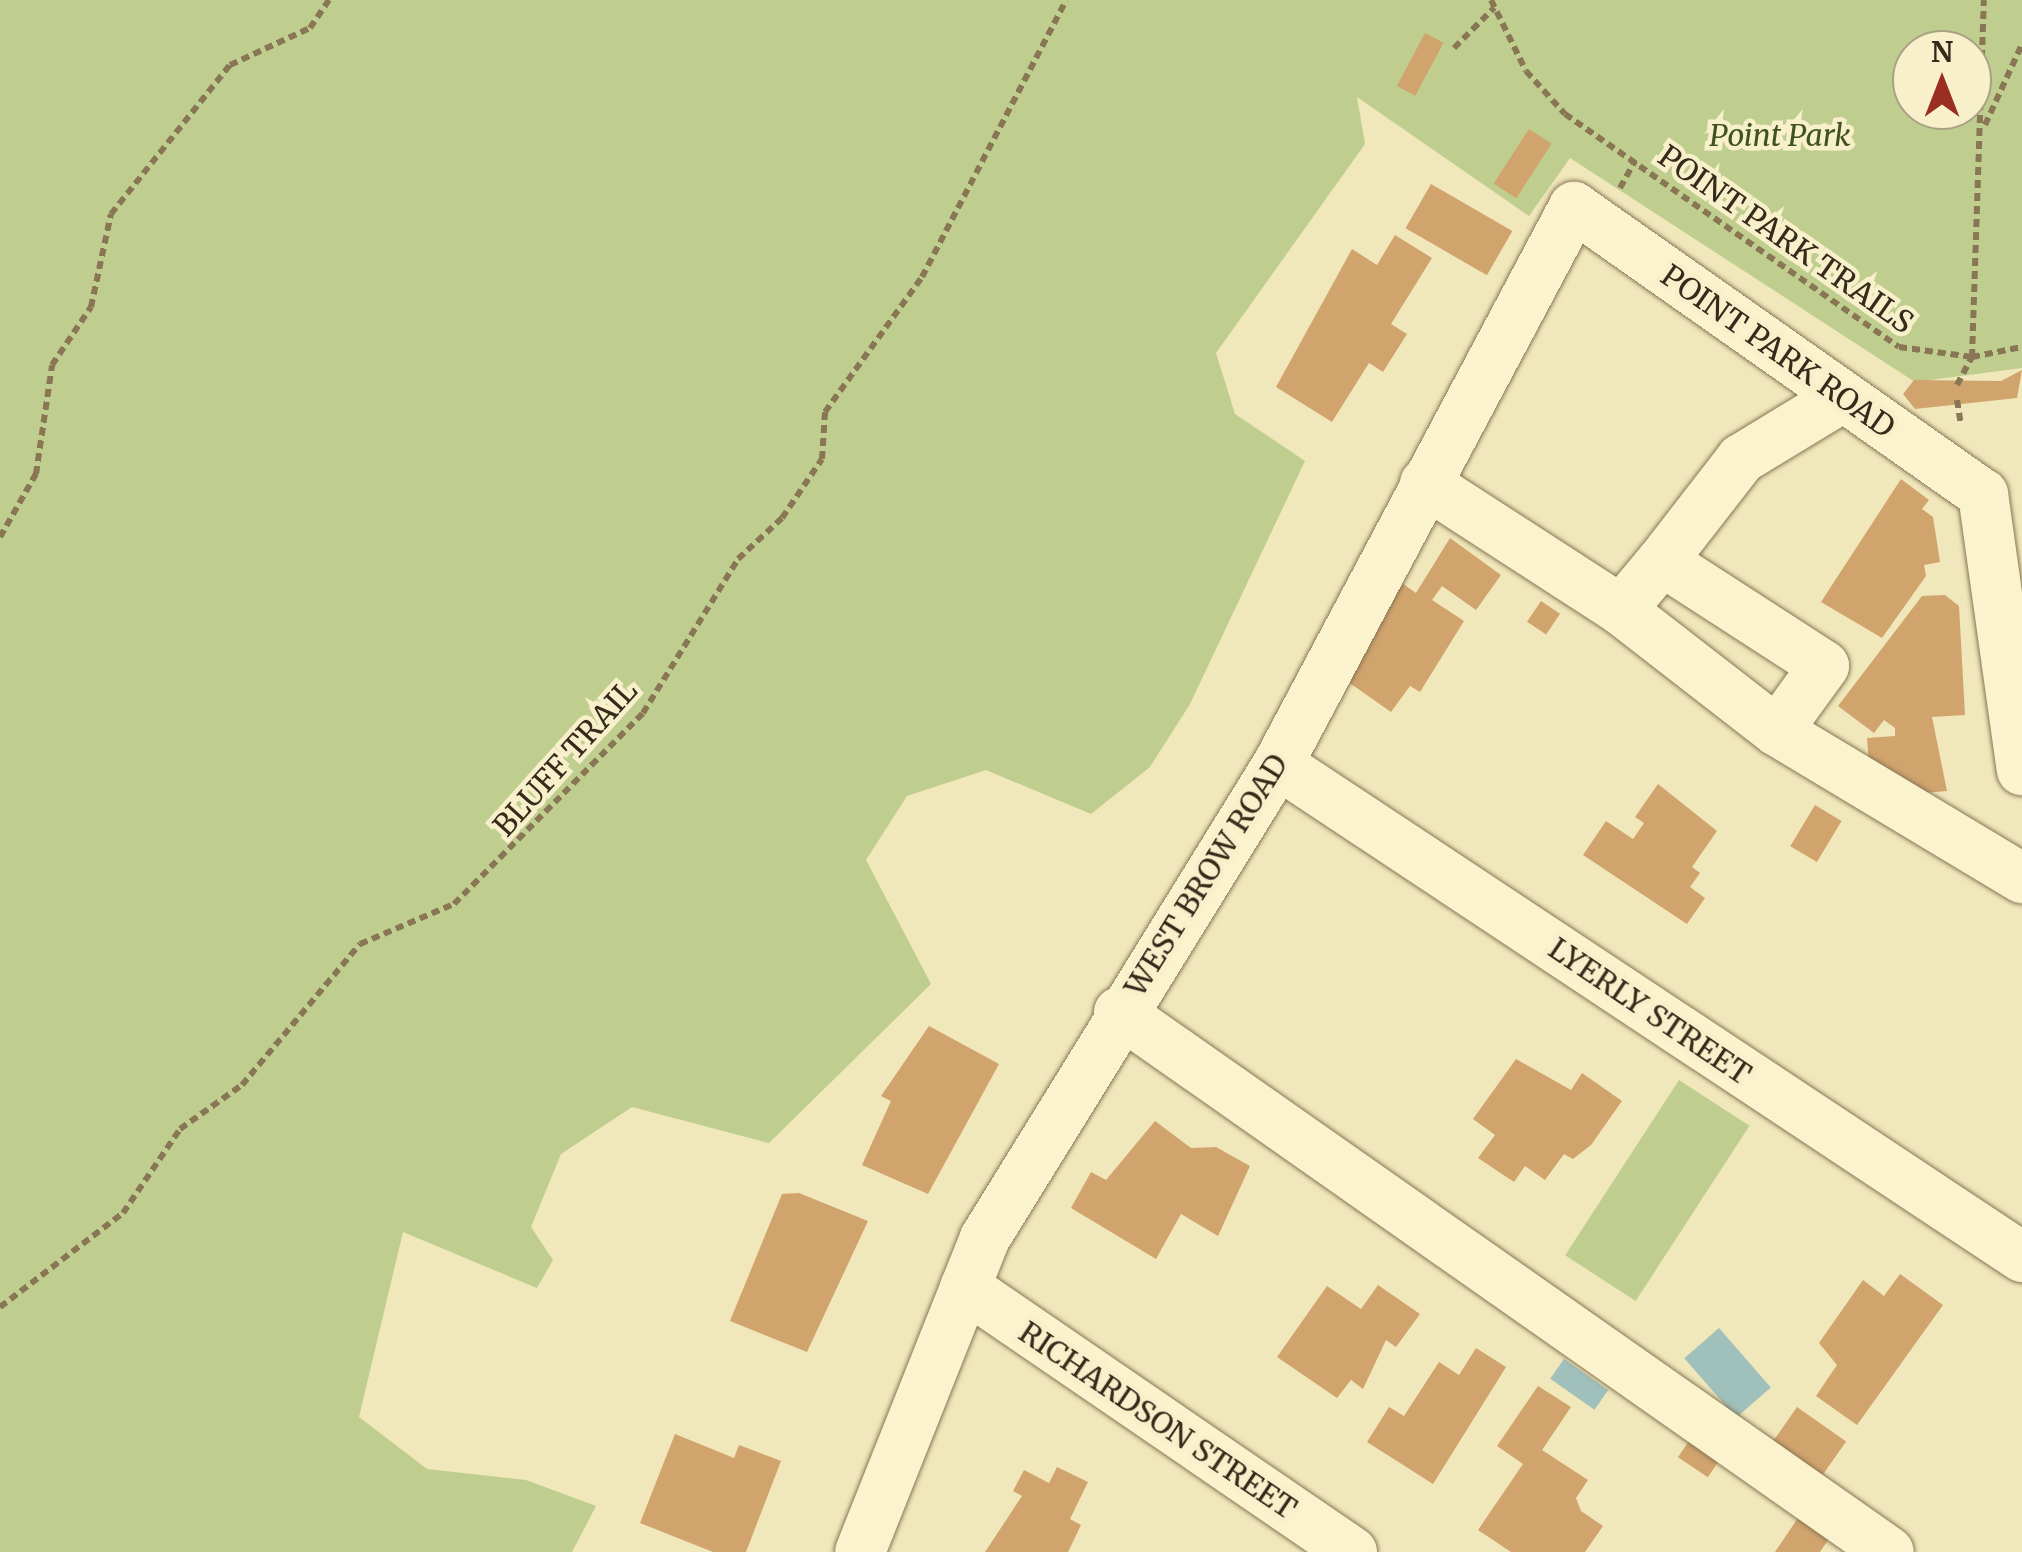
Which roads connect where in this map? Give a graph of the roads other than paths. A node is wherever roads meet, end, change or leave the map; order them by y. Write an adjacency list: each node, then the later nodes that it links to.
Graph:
1 (1597, 198): 2 (street, POINT PARK ROAD); 3 (street, WEST BROW ROAD)
2 (1842, 397): 4 (street); 8 (street, POINT PARK ROAD)
3 (1426, 483): 5 (street); 7 (street, WEST BROW ROAD)
4 (1662, 561): 5 (street); 6 (street)
5 (1622, 610): 6 (street)
6 (1777, 732): 9 (street)
7 (1278, 764): 10 (street, WEST BROW ROAD); 11 (street, LYERLY STREET)
8 (2022, 770)
9 (2022, 878)
10 (1120, 1012): 12 (street, WEST BROW ROAD); 15 (street)
11 (2022, 1258)
12 (965, 1288): 13 (street, WEST BROW ROAD); 14 (street, RICHARDSON STREET)
13 (860, 1552)
14 (1352, 1552)
15 (1889, 1552)

